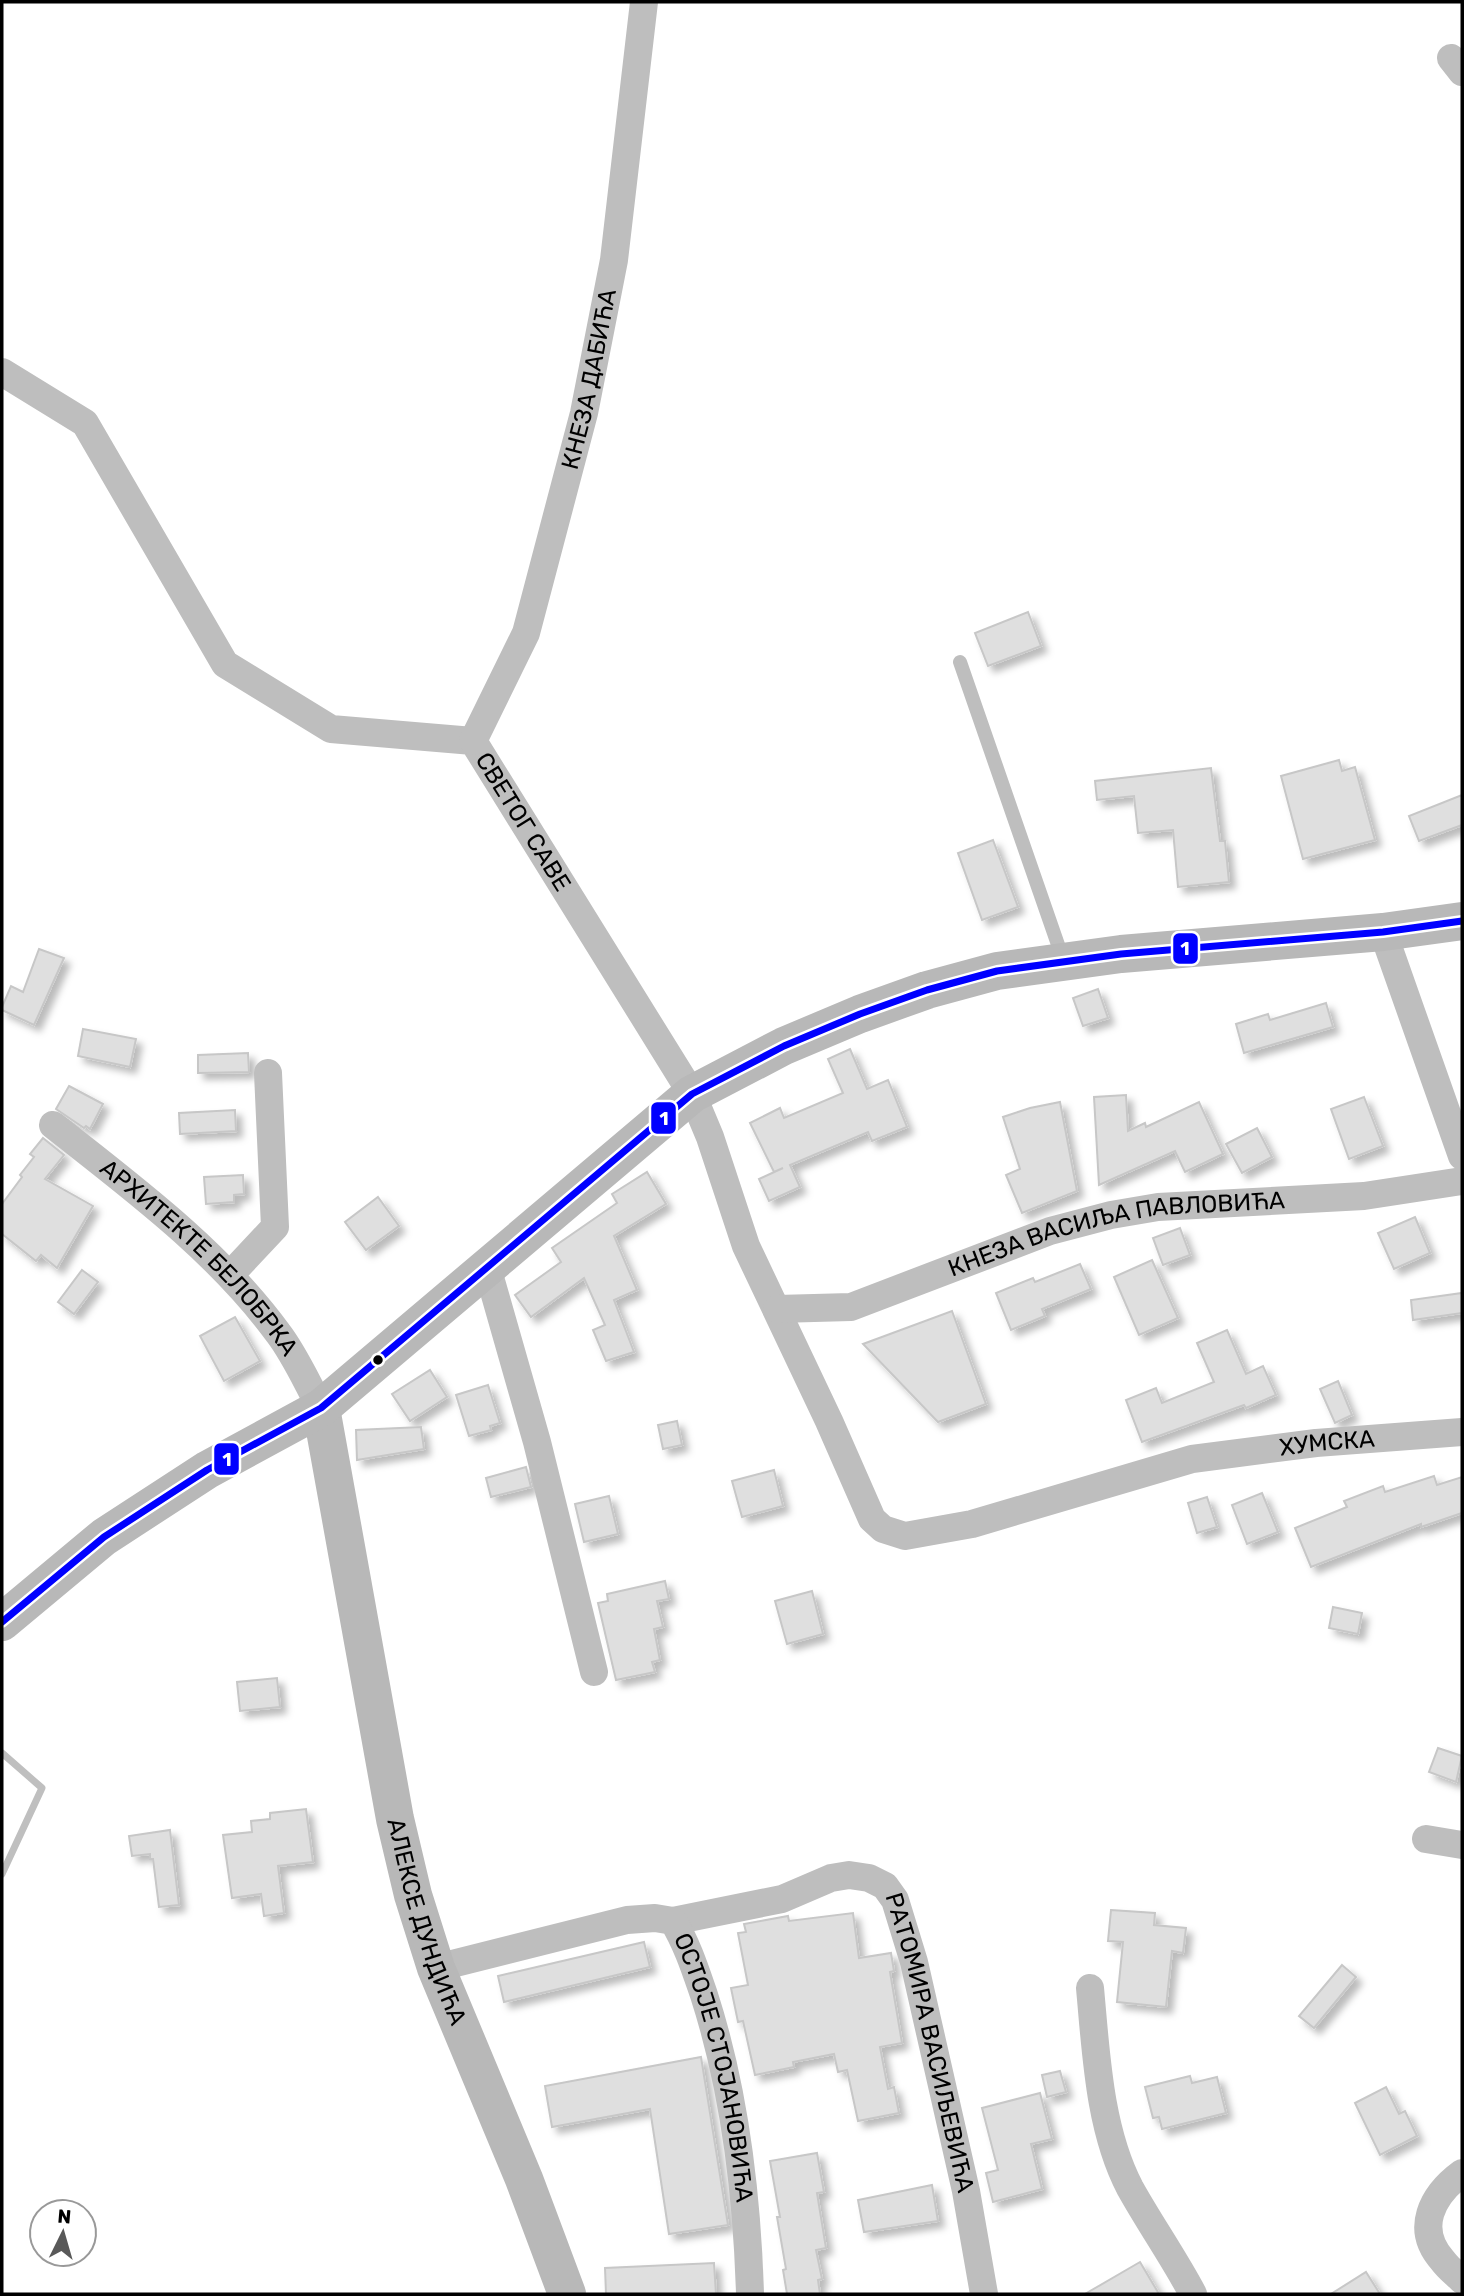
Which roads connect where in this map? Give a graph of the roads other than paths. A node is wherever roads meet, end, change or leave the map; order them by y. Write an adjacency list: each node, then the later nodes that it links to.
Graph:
1 (644, 2): 4 (street, КНЕЗА ДАБИЋА)
2 (2, 372): 4 (street, СВЕТОГ САВЕ)
3 (960, 662): 7 (lane)
4 (473, 741): 9 (street, СВЕТОГ САВЕ)
5 (1462, 922): 6 (street)
6 (1384, 932): 7 (street); 11 (street)
7 (1064, 962): 9 (street)
8 (268, 1073): 14 (street)
9 (692, 1094): 13 (street); 15 (street, СВЕТОГ САВЕ)
10 (53, 1125): 14 (street, АРХИТЕКТЕ БЕЛОБРКА)
11 (1462, 1156)
12 (1462, 1181): 15 (street, КНЕЗА ВАСИЉА ПАВЛОВИЋА)
13 (488, 1267): 16 (street); 19 (street)
14 (230, 1275): 16 (street, АРХИТЕКТЕ БЕЛОБРКА)
15 (777, 1309): 17 (street, ХУМСКА)
16 (321, 1408): 18 (street); 23 (street, АЛЕКСЕ ДУНДИЋА)
17 (1462, 1432)
18 (2, 1622)
19 (594, 1672)
20 (1426, 1839): 21 (street)
21 (1462, 1845)
22 (673, 1921): 23 (street, ОСТОЈЕ СТОЈАНОВИЋА); 28 (street, ОСТОЈЕ СТОЈАНОВИЋА); 29 (street, РАТОМИРА ВАСИЉЕВИЋА)
23 (436, 1968): 27 (street, АЛЕКСЕ ДУНДИЋА)
24 (1090, 1988): 30 (street)
25 (1462, 2173): 26 (street)
26 (1462, 2280)
27 (567, 2294)
28 (750, 2294)
29 (984, 2294)
30 (1193, 2294)

